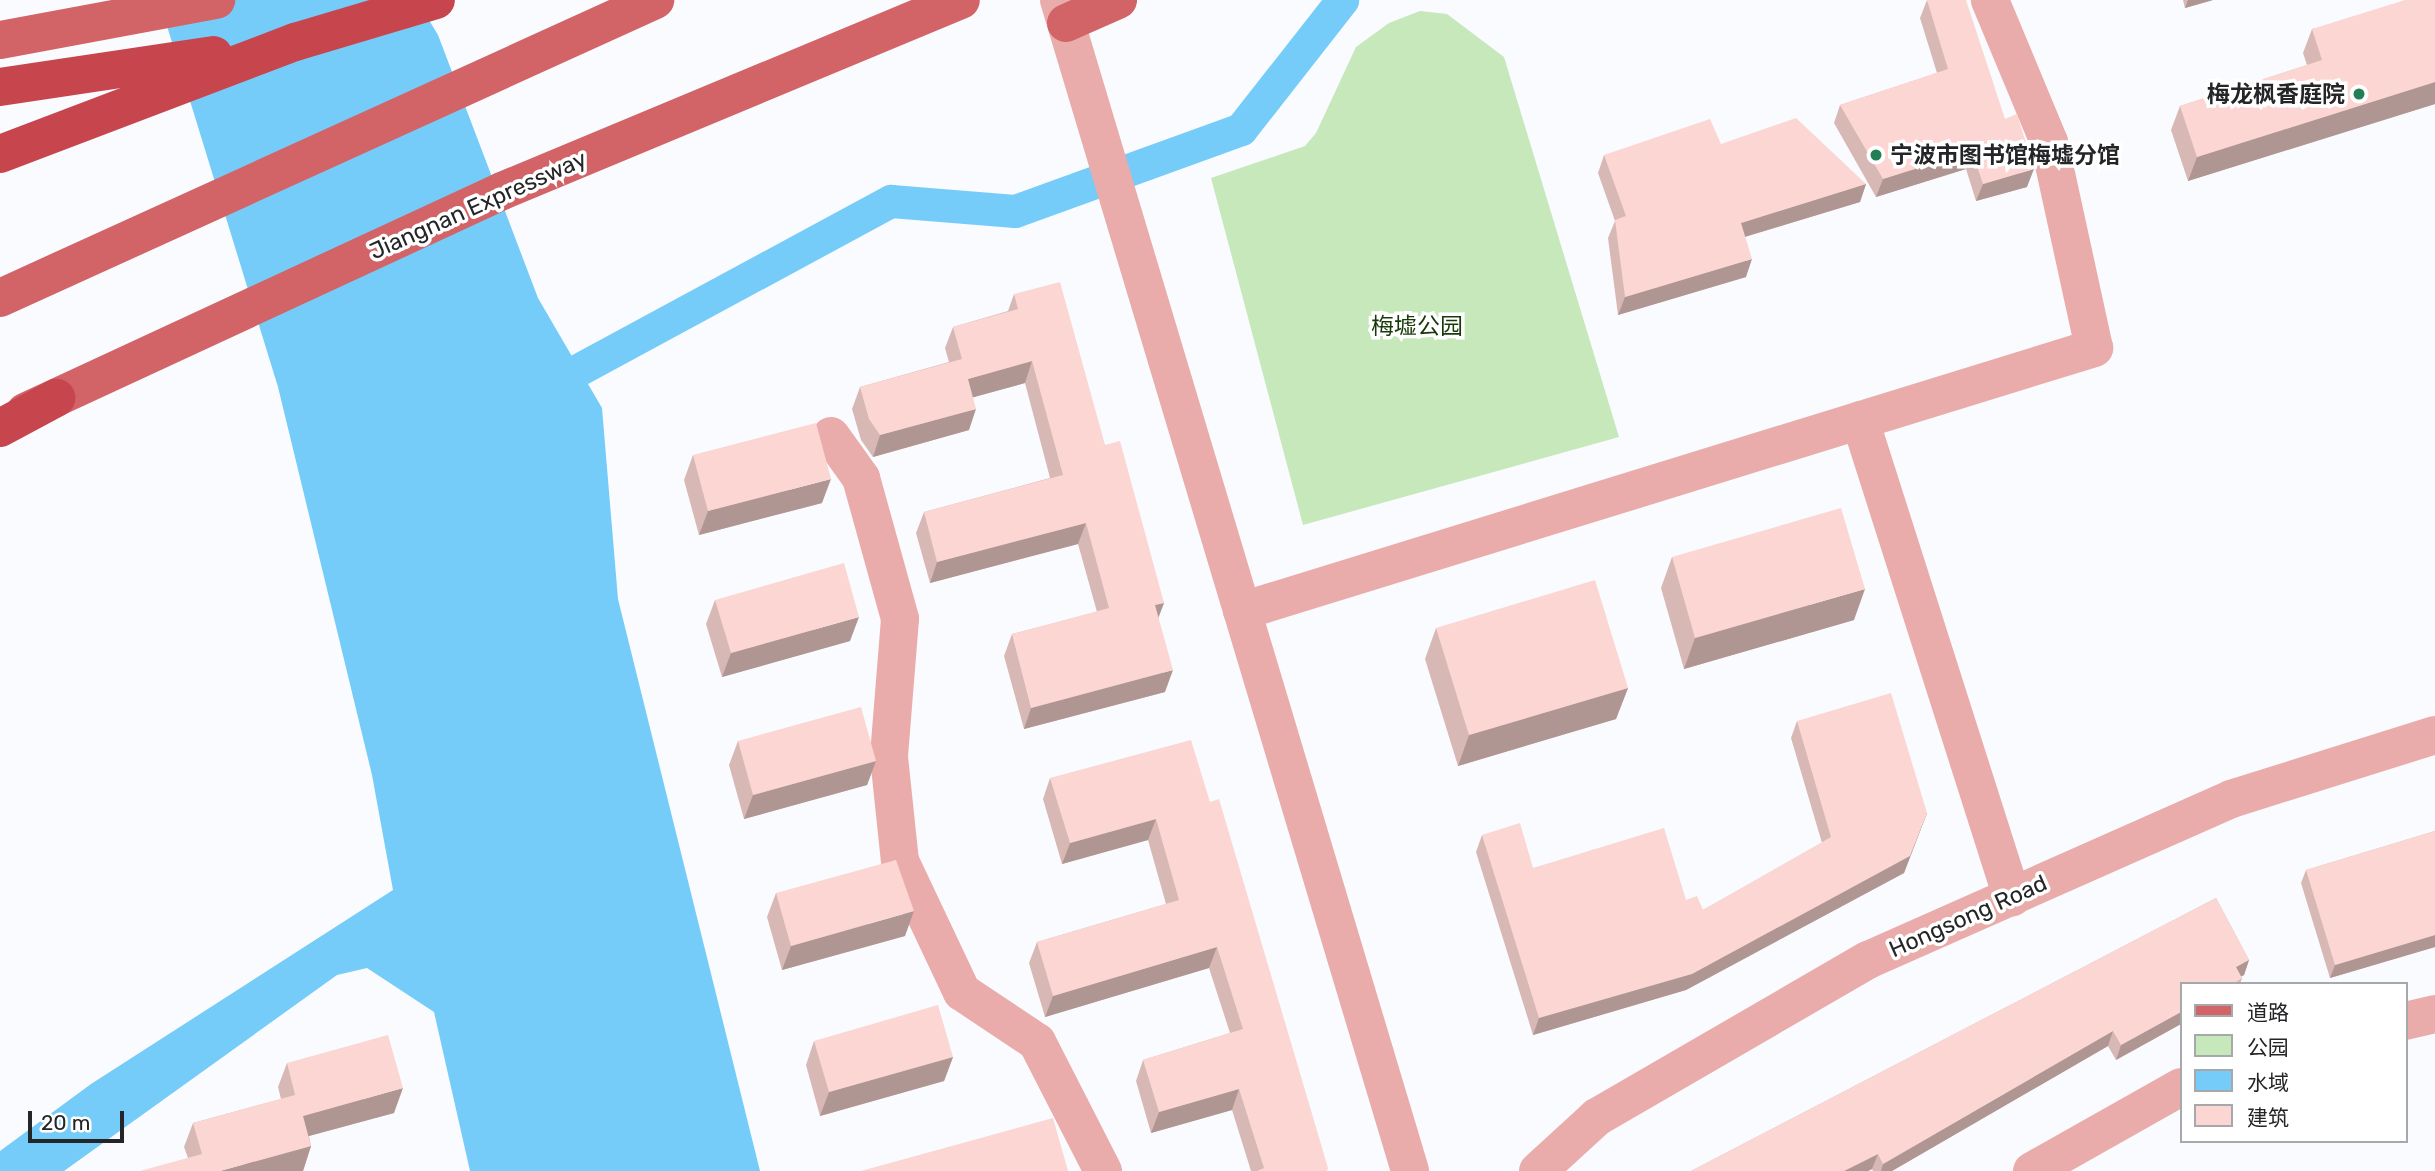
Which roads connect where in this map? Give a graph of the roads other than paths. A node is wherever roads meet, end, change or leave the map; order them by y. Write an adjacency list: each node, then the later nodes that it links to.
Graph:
1 (216, 0): 8 (main road)
2 (655, 0): 12 (main road)
3 (961, 0): 13 (main road, Jiangnan Expressway)
4 (1118, 0): 7 (main road)
5 (1990, 0): 14 (street)
6 (432, 1): 9 (highway)
7 (1062, 11): 17 (street)
8 (0, 40)
9 (150, 81): 10 (highway); 11 (highway)
10 (0, 87)
11 (0, 154)
12 (0, 298)
13 (56, 398): 15 (highway)
14 (1860, 420): 17 (street); 19 (street)
15 (0, 426)
16 (831, 436): 23 (street)
17 (1242, 611): 24 (street)
18 (2435, 735): 19 (street, Hongsong Road)
19 (2012, 897): 25 (street, Hongsong Road)
20 (2435, 1014): 21 (street)
21 (2407, 1021)
22 (2180, 1088): 26 (street)
23 (1103, 1171)
24 (1410, 1171)
25 (1538, 1171)
26 (2032, 1171)

